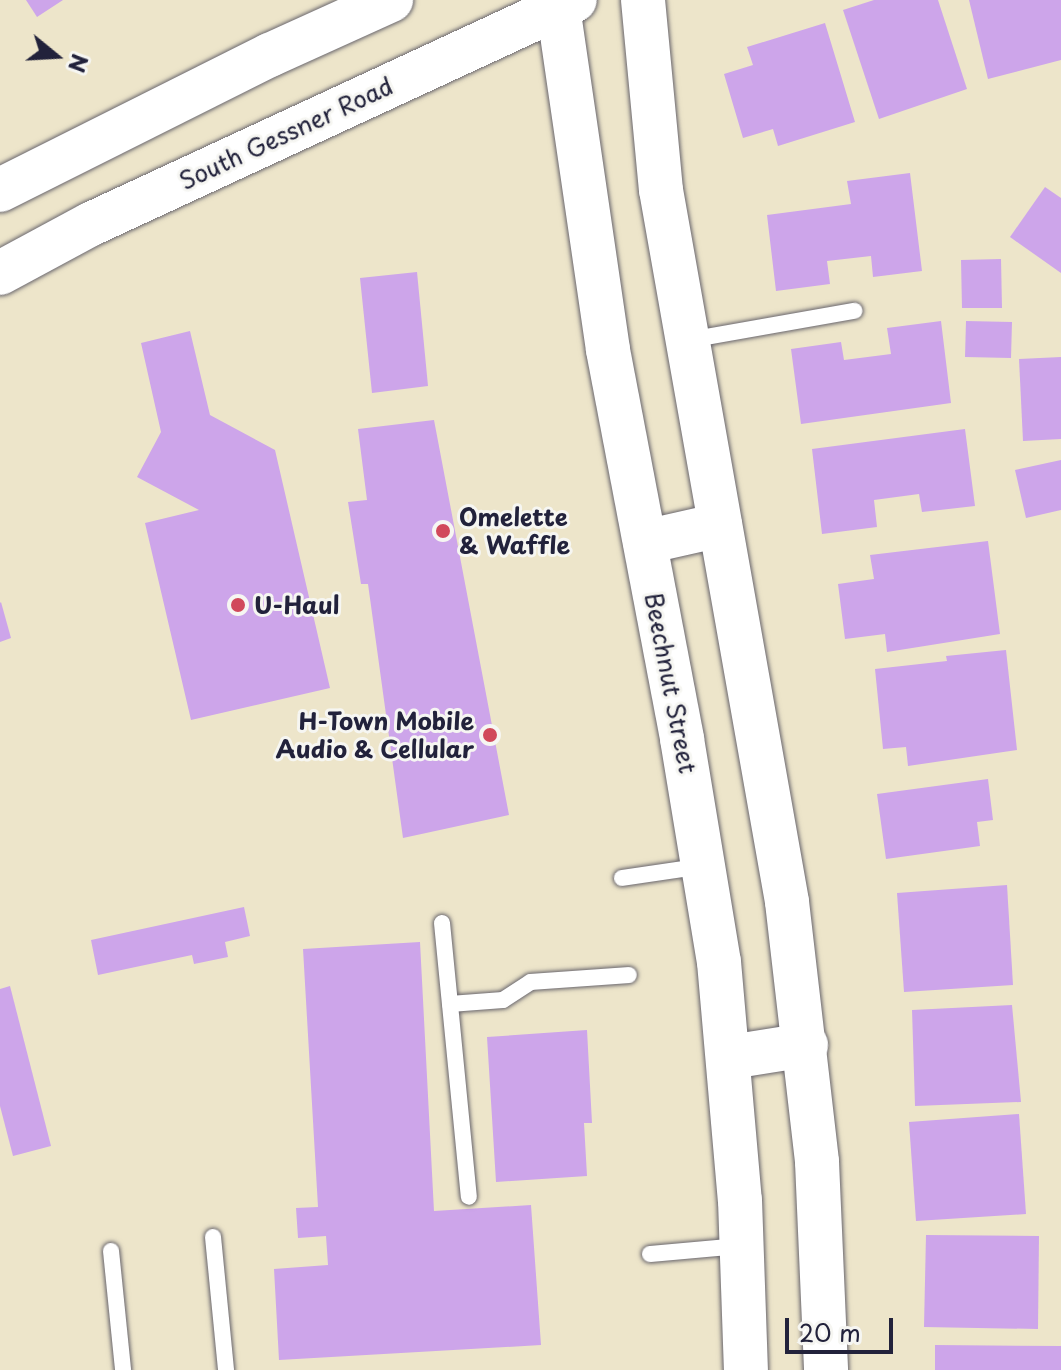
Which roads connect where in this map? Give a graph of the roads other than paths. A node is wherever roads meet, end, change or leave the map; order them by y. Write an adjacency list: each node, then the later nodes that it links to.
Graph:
1 (391, 0): 4 (main road)
2 (643, 0): 7 (main road)
3 (563, 2): 5 (main road, South Gessner Road); 9 (main road, Beechnut Street)
4 (0, 190)
5 (0, 273)
6 (854, 311): 7 (lane)
7 (687, 340): 8 (main road)
8 (720, 525): 9 (main road); 15 (main road)
9 (645, 542): 10 (main road, Beechnut Street)
10 (705, 866): 11 (lane); 16 (main road, Beechnut Street)
11 (622, 878)
12 (442, 923): 14 (lane)
13 (629, 975): 14 (lane)
14 (450, 1004): 17 (lane)
15 (806, 1045): 16 (main road); 25 (main road)
16 (730, 1057): 19 (main road, Beechnut Street)
17 (469, 1197)
18 (213, 1237): 24 (lane)
19 (741, 1246): 21 (lane); 22 (main road, Beechnut Street)
20 (111, 1251): 23 (lane)
21 (650, 1254)
22 (742, 1368)
23 (123, 1370)
24 (226, 1370)
25 (826, 1370)

